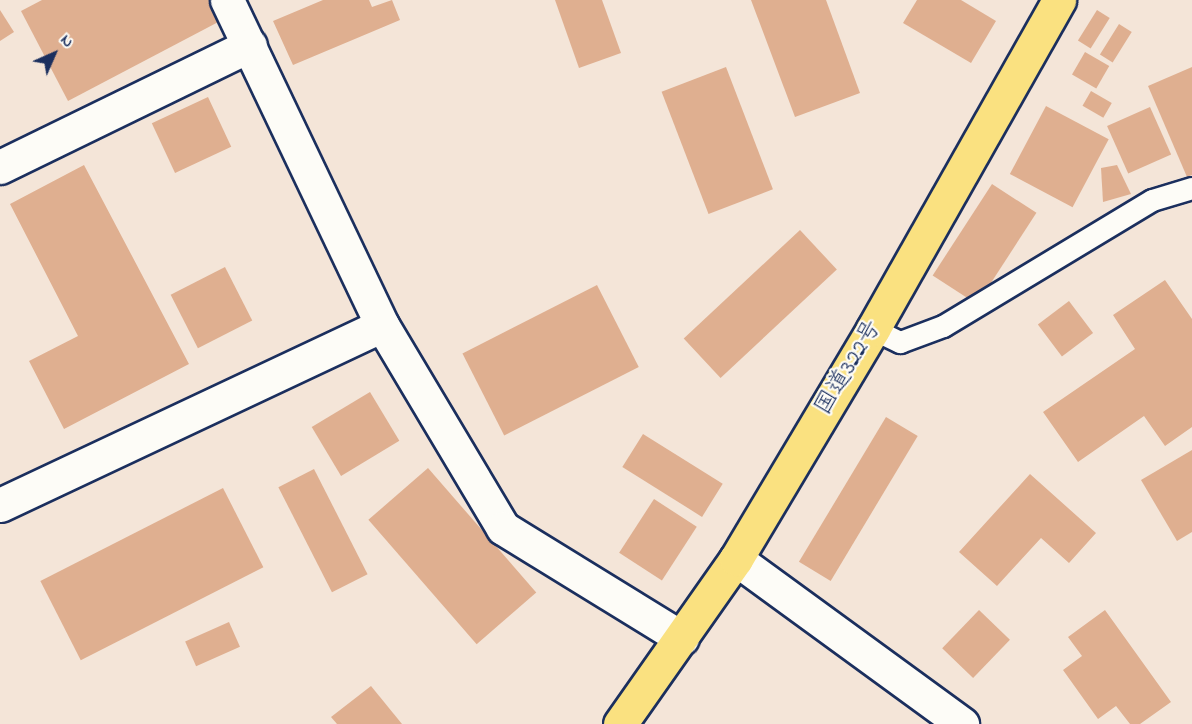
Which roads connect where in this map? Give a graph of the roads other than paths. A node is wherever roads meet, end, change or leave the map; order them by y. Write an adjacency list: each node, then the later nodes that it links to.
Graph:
1 (227, 0): 3 (street)
2 (1059, 0): 7 (highway, 国道322号)
3 (250, 45): 4 (street); 6 (street)
4 (0, 167)
5 (1192, 188): 7 (lane)
6 (382, 325): 8 (street); 10 (street)
7 (873, 329): 9 (highway, 国道322号)
8 (0, 505)
9 (736, 559): 10 (highway, 国道322号); 12 (street)
10 (682, 638): 11 (highway, 国道322号)
11 (620, 724)
12 (962, 724)

